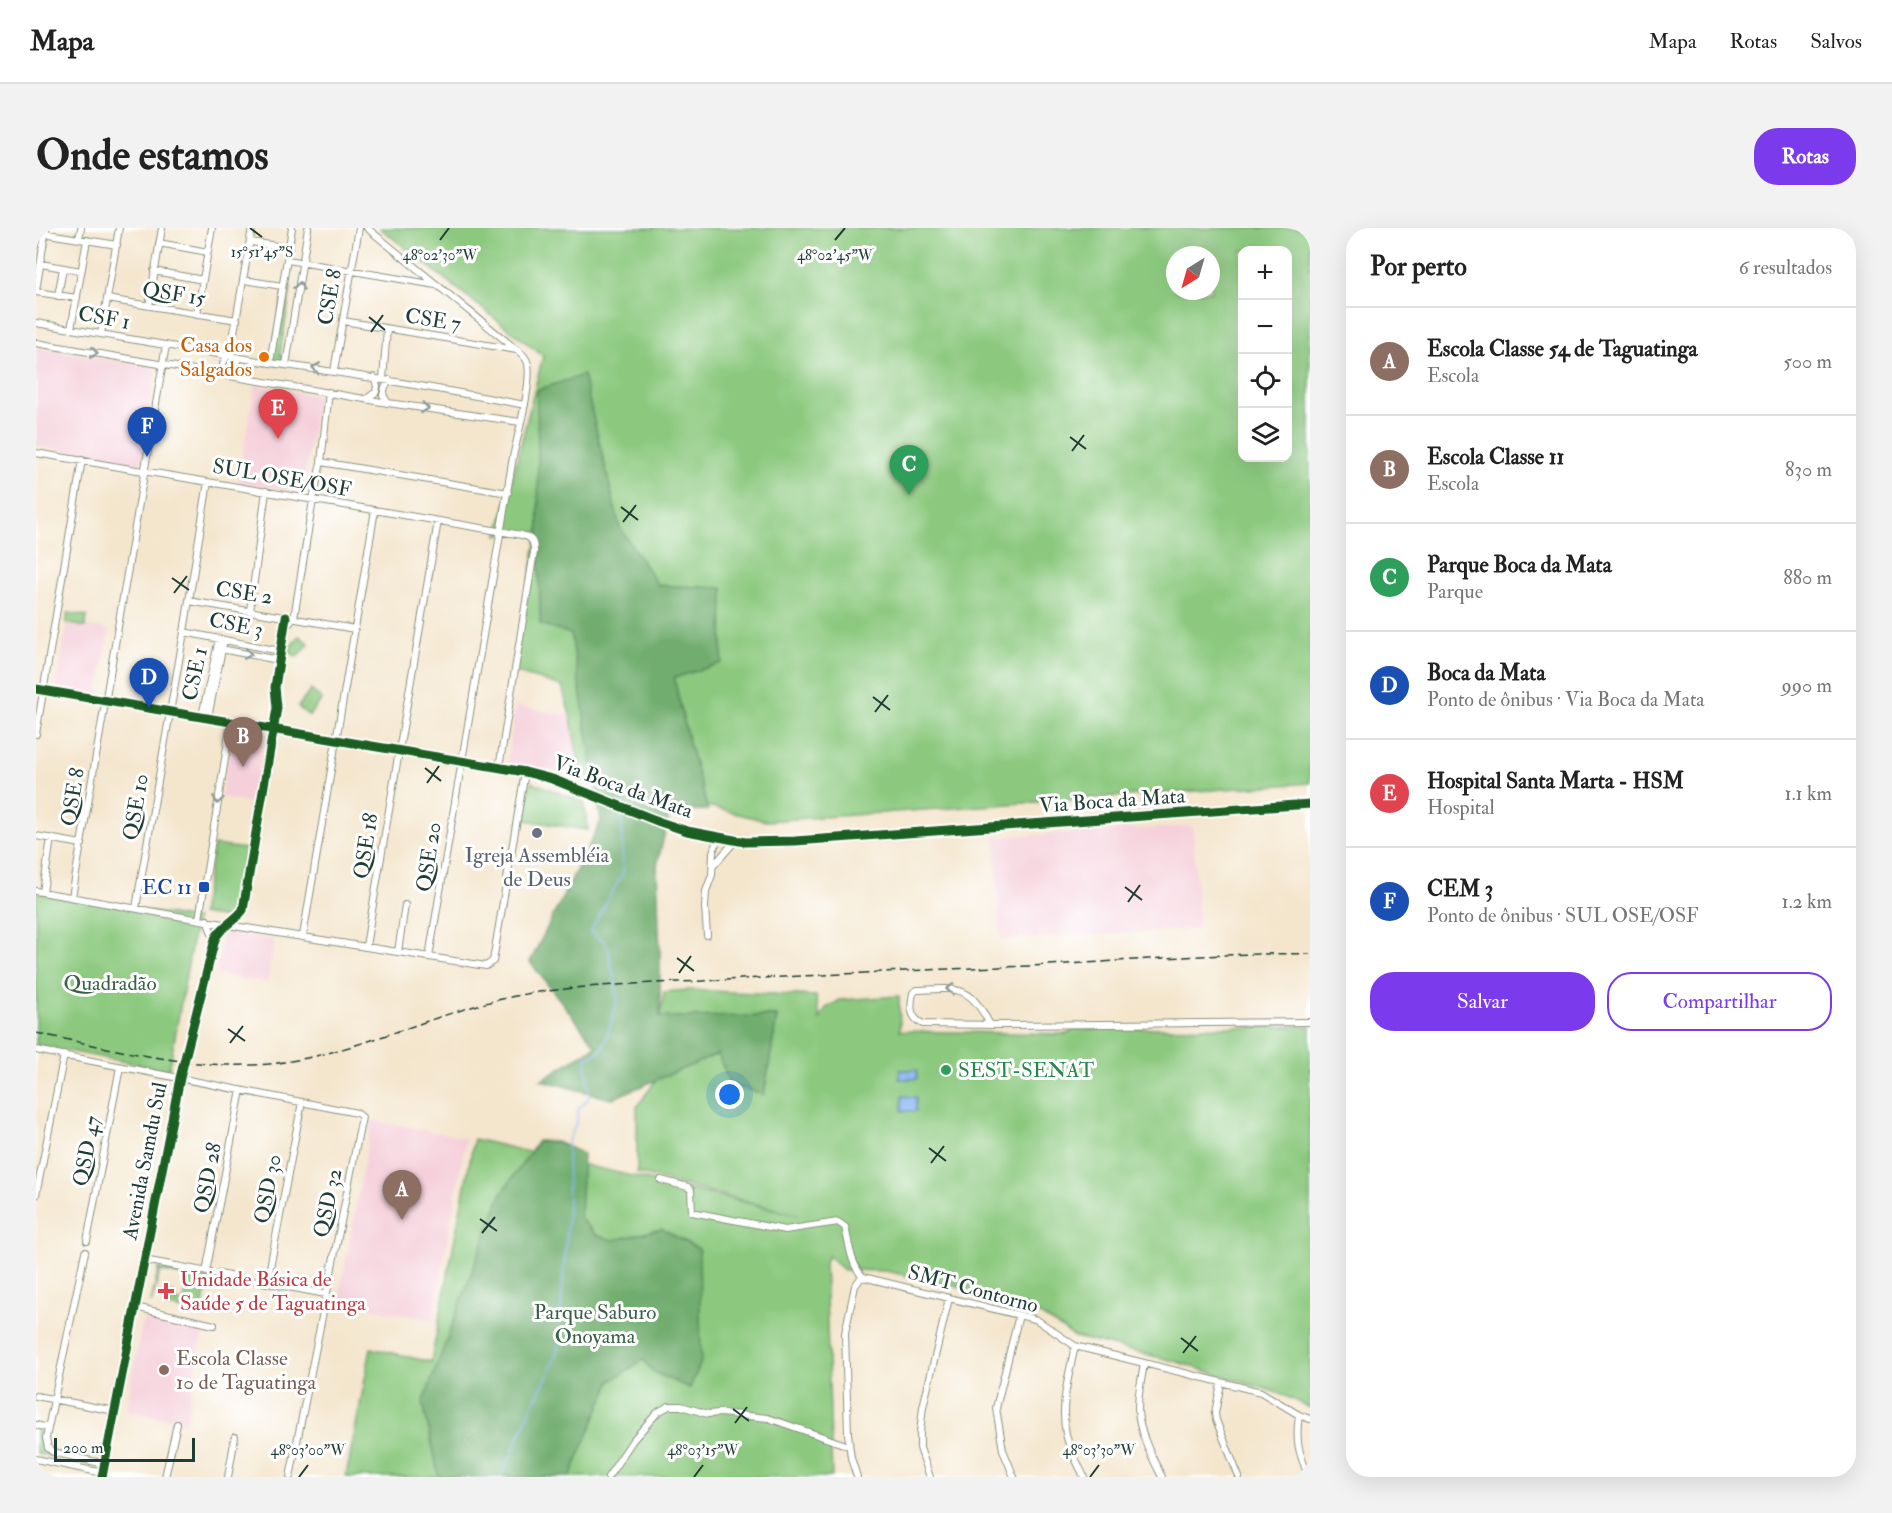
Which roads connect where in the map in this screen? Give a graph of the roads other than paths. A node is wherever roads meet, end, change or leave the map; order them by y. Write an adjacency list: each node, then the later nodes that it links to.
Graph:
1 (81, 228): 12 (street)
2 (119, 228): 15 (street)
3 (162, 228): 14 (street)
4 (212, 228): 17 (street)
5 (252, 228): 13 (street)
6 (292, 228): 16 (street)
7 (308, 228): 19 (street)
8 (359, 228): 22 (street, CSE 8)
9 (367, 228): 27 (street)
10 (46, 231): 11 (street); 12 (street); 20 (street)
11 (36, 232)
12 (83, 239): 15 (street); 23 (street)
13 (251, 242): 16 (street); 26 (street)
14 (159, 243): 17 (street); 24 (street)
15 (117, 245): 32 (street)
16 (290, 248): 18 (street)
17 (208, 252): 25 (street)
18 (288, 260): 19 (street); 28 (street)
19 (303, 263): 22 (street); 47 (street, one-way to 19)
20 (41, 264): 21 (street); 29 (street)
21 (63, 268): 23 (street); 30 (street)
22 (352, 270): 27 (street); 36 (street, CSE 8)
23 (81, 271): 31 (street)
24 (153, 271): 25 (street); 33 (street)
25 (203, 280): 34 (street)
26 (244, 280): 28 (street); 35 (street)
27 (436, 285): 43 (street)
28 (282, 286): 45 (street)
29 (36, 291): 30 (street)
30 (58, 296): 31 (street)
31 (77, 298): 38 (street)
32 (107, 299): 33 (street, QSF 15); 40 (street)
33 (149, 306): 34 (street, QSF 15)
34 (197, 314): 35 (street, QSF 15)
35 (237, 320): 44 (street)
36 (343, 321): 39 (street, CSE 7); 48 (street, CSE 8)
37 (36, 323): 38 (street, CSF 1)
38 (71, 329): 40 (street, CSF 1)
39 (387, 329): 43 (street, CSE 7); 52 (street)
40 (101, 334): 42 (street, CSF 1)
41 (36, 343): 46 (street, one-way to 46)
42 (166, 345): 44 (street, CSF 1); 46 (street, QSE 8)
43 (518, 350): 56 (street, QSE 20)
44 (231, 357): 45 (street, CSF 1); 49 (street); 50 (street)
45 (270, 363): 47 (street, CSF 1)
46 (162, 364): 49 (street); 61 (street, QSE 8)
47 (286, 365): 48 (street, CSF 1, one-way to 47)
48 (334, 371): 51 (street, CSF 1)
49 (224, 375): 50 (street)
50 (234, 376): 53 (street)
51 (374, 377): 52 (street, CSF 1); 54 (street)
52 (387, 379): 55 (street); 56 (street, CSF 1)
53 (329, 392): 54 (street); 60 (street)
54 (367, 399): 55 (street)
55 (388, 403): 57 (street, one-way to 57)
56 (525, 405): 57 (street, QSE 20)
57 (519, 422): 64 (street, QSE 20)
58 (36, 453): 59 (street, SUL OSE/OSF)
59 (82, 460): 61 (street, SUL OSE/OSF); 80 (street)
60 (321, 462): 64 (street); 65 (street)
61 (145, 471): 62 (street, SUL OSE/OSF); 81 (street, QSE 8)
62 (208, 482): 63 (street, SUL OSE/OSF); 69 (street, QSE 10)
63 (266, 491): 65 (street, SUL OSE/OSF); 70 (street)
64 (508, 493): 68 (street, QSE 20)
65 (313, 500): 66 (street, SUL OSE/OSF); 72 (street)
66 (375, 510): 67 (street, SUL OSE/OSF); 73 (street)
67 (438, 521): 68 (street, SUL OSE/OSF); 88 (street, QSE 18)
68 (501, 532): 89 (street, QSE 20); 90 (street, SUL OSE/OSF)
69 (189, 601): 70 (street, CSE 2); 75 (street, QSE 10)
70 (250, 611): 71 (street, CSE 2)
71 (286, 617): 72 (street, CSE 2); 74 (street)
72 (294, 618): 73 (street, CSE 2); 74 (street)
73 (355, 629): 87 (street)
74 (284, 630): 78 (street)
75 (184, 632): 76 (street, CSE 3); 82 (street, QSE 10)
76 (222, 640): 77 (street, CSE 1); 78 (street, CSE 3)
77 (220, 649): 79 (street, CSE 3, one-way to 79); 83 (street, CSE 1)
78 (280, 651): 79 (street)
79 (278, 660): 85 (street)
80 (39, 690): 81 (street, Via Boca da Mata); 86 (street)
81 (106, 701): 82 (street, Via Boca da Mata); 97 (street, QSE 8)
82 (169, 711): 83 (street, Via Boca da Mata); 102 (street, QSE 10)
83 (205, 717): 84 (street, Via Boca da Mata)
84 (231, 722): 85 (street, Via Boca da Mata); 104 (street, one-way to 104)
85 (274, 730): 87 (street, Via Boca da Mata); 103 (street)
86 (36, 734)
87 (336, 741): 88 (street, Via Boca da Mata); 109 (street)
88 (399, 750): 89 (street, Via Boca da Mata); 111 (street, QSE 18)
89 (461, 761): 90 (street, Via Boca da Mata); 113 (street, QSE 20)
90 (499, 768): 91 (street, Via Boca da Mata)
91 (525, 772): 94 (street, Via Boca da Mata); 113 (street)
92 (1310, 804): 96 (street, Via Boca da Mata)
93 (36, 836): 95 (street)
94 (718, 837): 96 (street, Via Boca da Mata); 98 (street)
95 (51, 838): 97 (street); 99 (street)
96 (736, 840): 98 (street)
97 (82, 844): 100 (street, QSE 8)
98 (714, 865): 108 (street)
99 (39, 892): 100 (street)
100 (72, 897): 102 (street)
101 (405, 905): 112 (street)
102 (136, 908): 104 (street)
103 (243, 910): 106 (street, Avenida Samdu Sul); 107 (street)
104 (199, 919): 105 (street)
105 (207, 920): 106 (street); 110 (street)
106 (228, 925): 107 (street); 110 (street, Avenida Samdu Sul)
107 (251, 928): 109 (street)
108 (707, 935)
109 (303, 936): 111 (street)
110 (215, 939): 119 (street, Avenida Samdu Sul, bridge)
111 (366, 946): 112 (street)
112 (398, 952): 113 (street)
113 (429, 957)
114 (1310, 1022): 115 (street)
115 (990, 1025): 115 (street, one-way to 115)
116 (36, 1050): 117 (street)
117 (64, 1055): 118 (street); 123 (street)
118 (120, 1067): 119 (street); 124 (street, QSD 47)
119 (181, 1075): 120 (street); 126 (street, Avenida Samdu Sul)
120 (241, 1090): 121 (street); 127 (street, QSD 28)
121 (302, 1102): 129 (street, QSD 30); 130 (street, QSD 32)
122 (661, 1180): 128 (street)
123 (36, 1195)
124 (87, 1241)
125 (85, 1252): 139 (street)
126 (144, 1260): 127 (street); 132 (street, Avenida Samdu Sul)
127 (207, 1272): 129 (street)
128 (864, 1277): 131 (street, SMT Contorno); 147 (street)
129 (267, 1283): 130 (street)
130 (326, 1294): 157 (street, QSD 32)
131 (949, 1298): 133 (street, SMT Contorno); 160 (street)
132 (135, 1307): 134 (street); 140 (street, Avenida Samdu Sul)
133 (1019, 1315): 135 (street, SMT Contorno); 161 (street)
134 (214, 1325)
135 (1076, 1346): 136 (street, SMT Contorno); 162 (street)
136 (1144, 1364): 137 (street, SMT Contorno); 163 (street)
137 (1221, 1383): 141 (street, SMT Contorno); 164 (street)
138 (36, 1396): 139 (street)
139 (55, 1400): 140 (street); 145 (street)
140 (115, 1411): 152 (street, Avenida Samdu Sul)
141 (1299, 1415): 142 (street, SMT Contorno); 165 (street)
142 (1310, 1419)
143 (177, 1424): 155 (street)
144 (36, 1425): 145 (street)
145 (48, 1428): 148 (street)
146 (235, 1437): 156 (street)
147 (849, 1446): 158 (street); 159 (street)
148 (53, 1452): 150 (street); 151 (street)
149 (36, 1459): 151 (street)
150 (81, 1459): 152 (street); 153 (street)
151 (51, 1462): 153 (street)
152 (104, 1464): 154 (street, Avenida Samdu Sul)
153 (79, 1468): 154 (street)
154 (102, 1475)
155 (165, 1477)
156 (228, 1477)
157 (291, 1477)
158 (608, 1477)
159 (857, 1477)
160 (930, 1477)
161 (1014, 1477)
162 (1084, 1477)
163 (1162, 1477)
164 (1239, 1477)
165 (1309, 1477)

